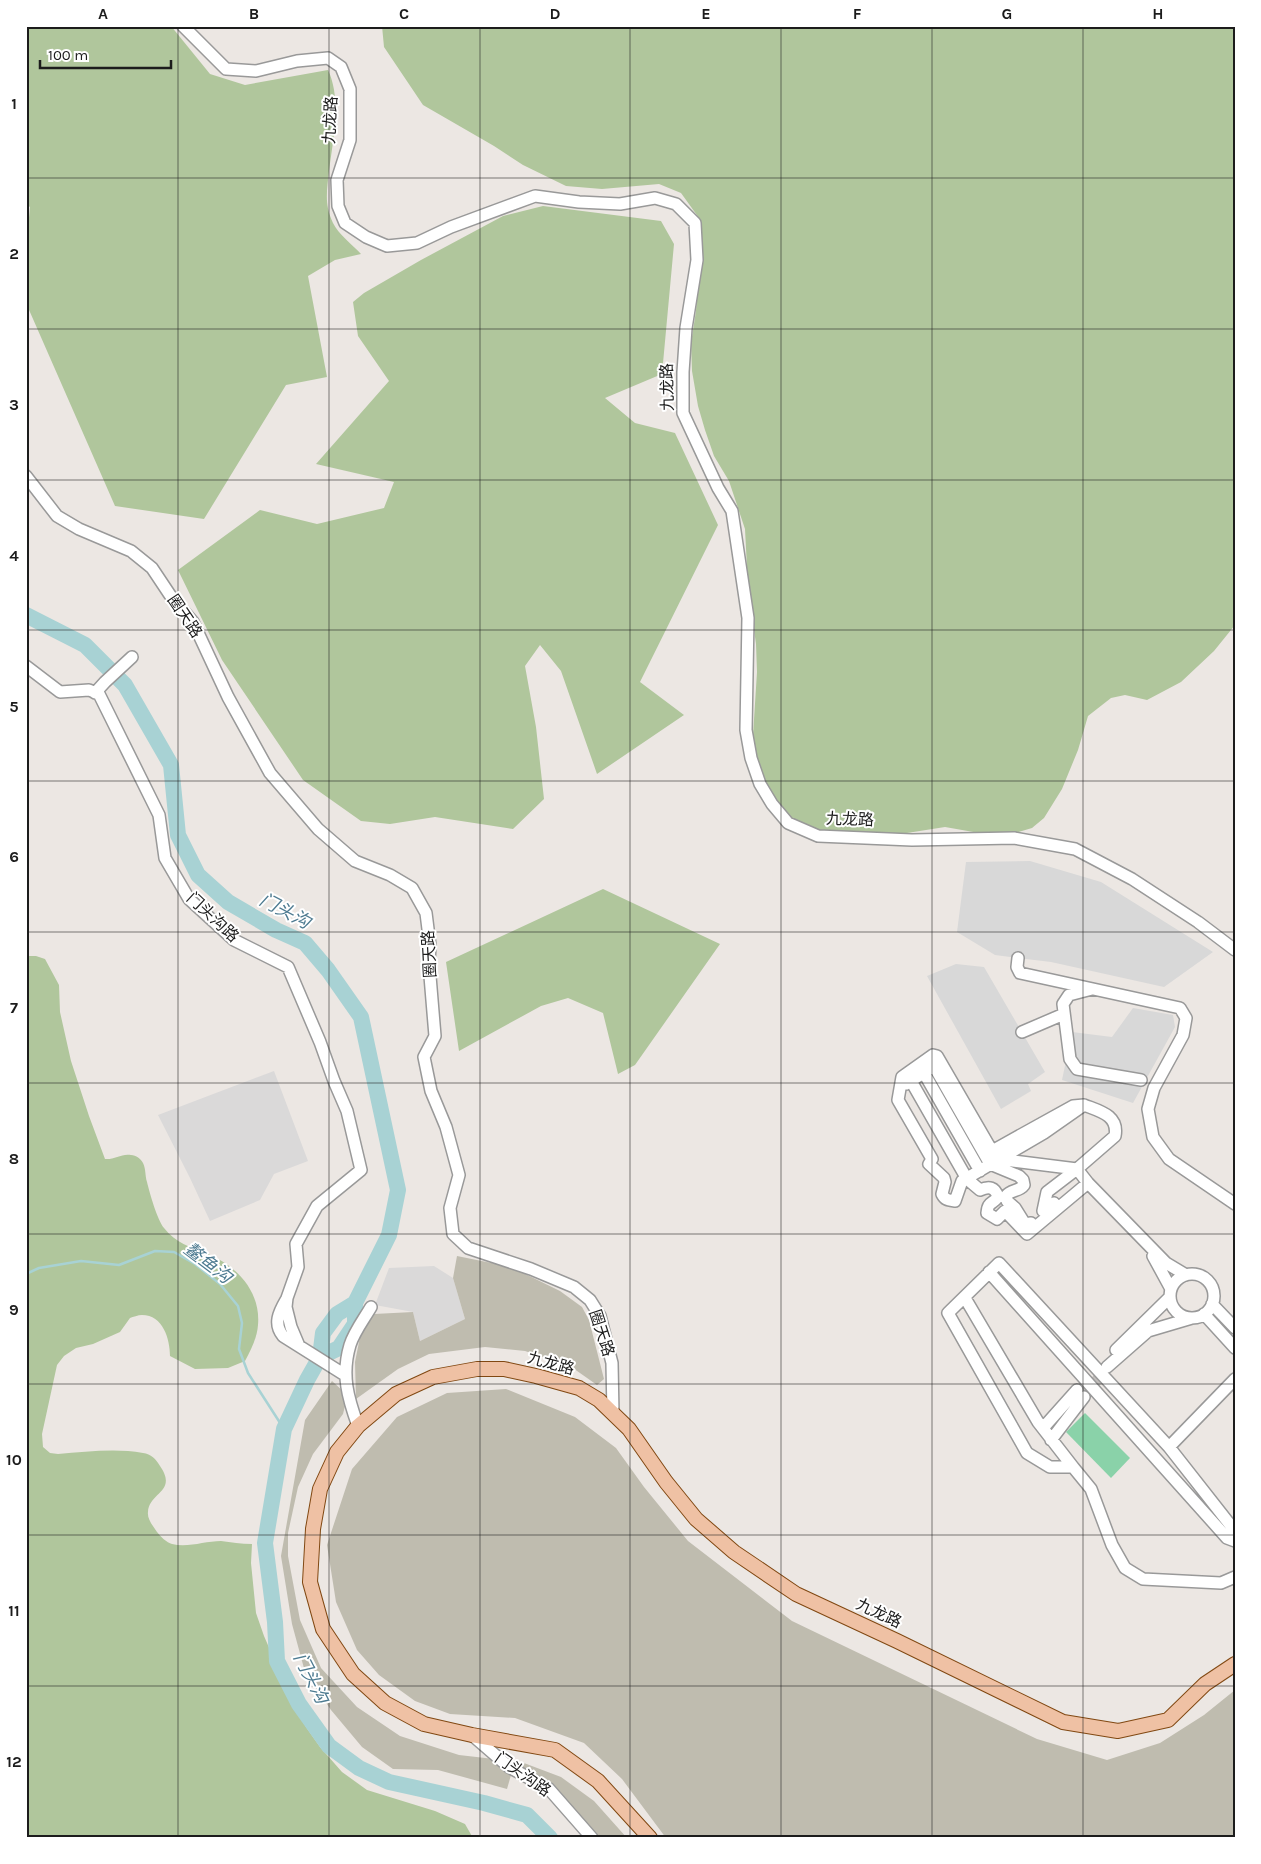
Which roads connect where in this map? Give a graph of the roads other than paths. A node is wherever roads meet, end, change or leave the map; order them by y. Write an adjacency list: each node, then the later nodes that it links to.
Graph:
1 (183, 26): 6 (street, 九龙路)
2 (26, 476): 34 (street, 圈天路)
3 (132, 657): 5 (street)
4 (26, 666): 5 (street)
5 (95, 693): 32 (street, 门头沟路)
6 (1235, 950)
7 (1018, 958): 8 (street)
8 (1094, 989): 9 (street); 20 (street)
9 (1064, 1014): 10 (street); 13 (street)
10 (1022, 1032)
11 (932, 1062): 12 (street); 15 (street); 16 (street)
12 (924, 1073): 14 (street); 17 (street)
13 (1141, 1080)
14 (911, 1081): 15 (street); 19 (street)
15 (900, 1088): 19 (street)
16 (993, 1158): 17 (street); 18 (street); 18 (street); 18 (street)
17 (980, 1170): 19 (street)
18 (1083, 1177): 19 (street); 21 (street)
19 (967, 1178)
20 (1235, 1204)
21 (1146, 1243): 23 (street); 24 (street)
22 (989, 1272): 25 (street); 38 (street); 41 (street)
23 (1186, 1275): 24 (street); 26 (street)
24 (1171, 1293): 29 (street); 29 (street)
25 (965, 1298): 36 (street); 39 (street)
26 (1212, 1304): 28 (street); 30 (street)
27 (371, 1307): 32 (street)
28 (1204, 1314): 29 (street); 31 (street)
29 (1192, 1318)
30 (1235, 1328)
31 (1235, 1348)
32 (344, 1375): 35 (street)
33 (1235, 1379): 38 (street)
34 (613, 1414): 35 (main road, 九龙路); 43 (main road, 九龙路)
35 (358, 1426): 44 (main road, 九龙路)
36 (1043, 1428): 37 (street); 37 (street)
37 (1051, 1440): 39 (street)
38 (1169, 1447): 40 (street)
39 (1073, 1467): 42 (street)
40 (1235, 1531)
41 (1235, 1541)
42 (1235, 1577)
43 (1235, 1664)
44 (472, 1735): 45 (street, 门头沟路); 46 (main road, 九龙路)
45 (592, 1838)
46 (650, 1838)

